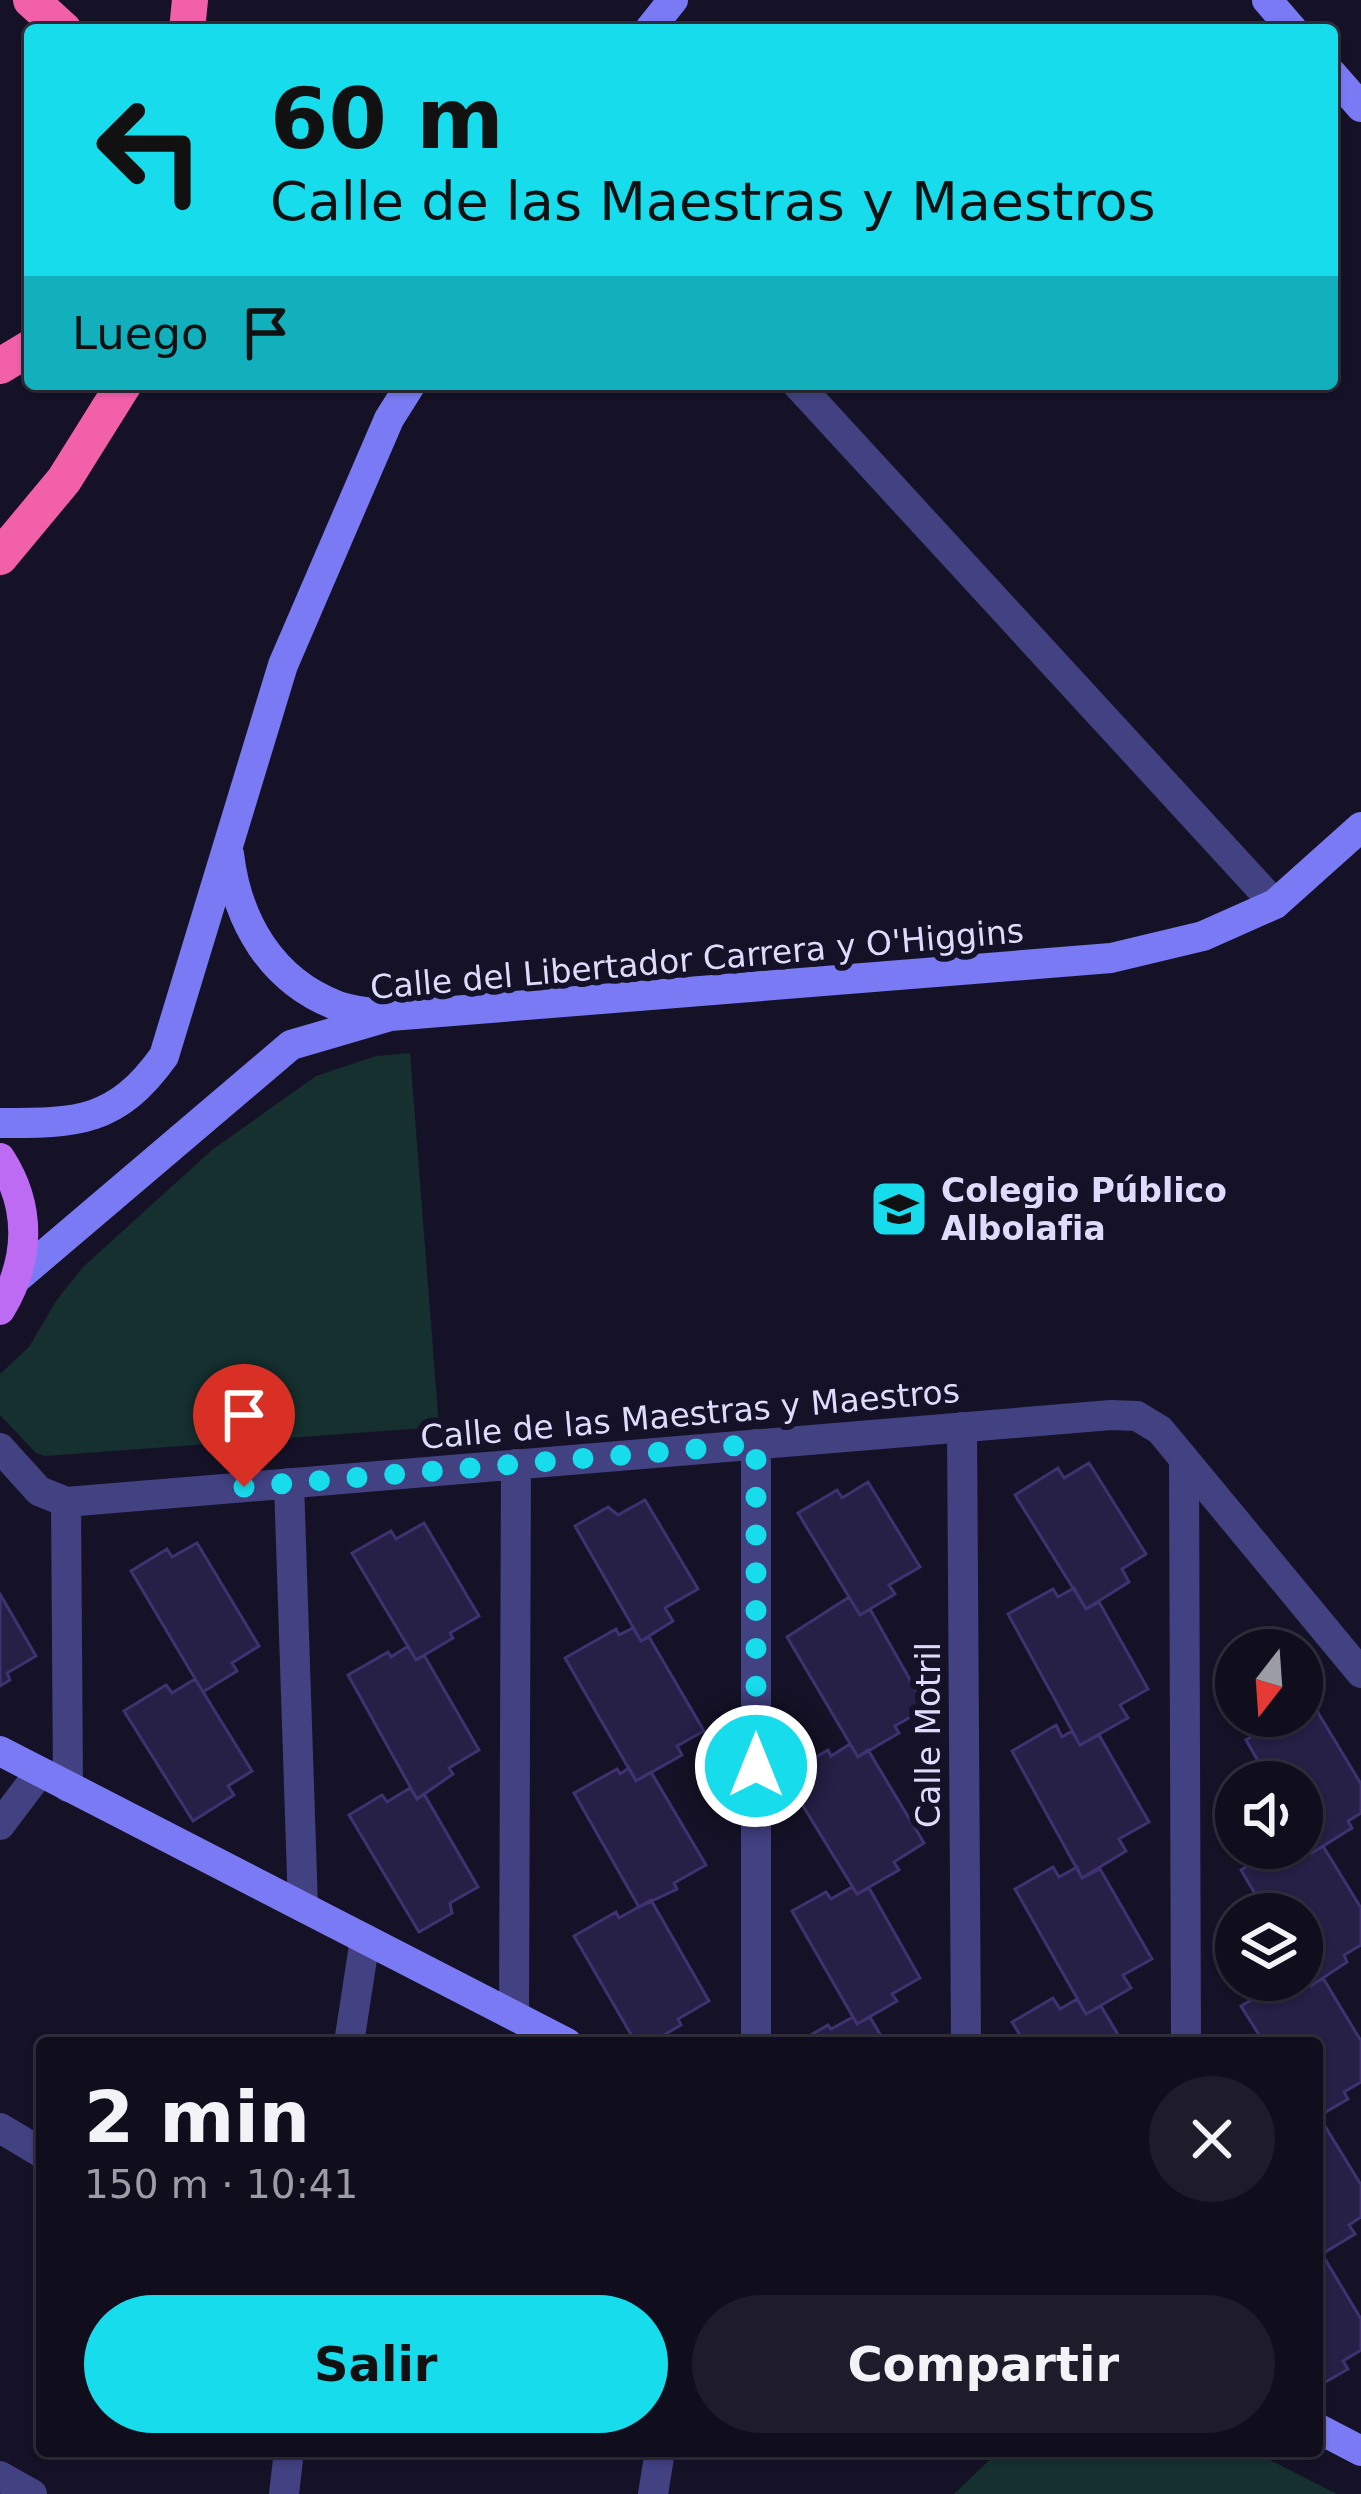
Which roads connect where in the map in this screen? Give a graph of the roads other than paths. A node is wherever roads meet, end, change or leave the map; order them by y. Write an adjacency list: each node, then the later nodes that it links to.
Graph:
1 (31, 0): 4 (highway)
2 (673, 0): 5 (street)
3 (1267, 0): 6 (street)
4 (57, 24)
5 (654, 24)
6 (1288, 24)
7 (1338, 81): 8 (street)
8 (1361, 107)
9 (120, 390): 12 (highway)
10 (407, 390): 14 (street)
11 (803, 390): 15 (street)
12 (0, 557)
13 (1361, 827): 15 (street, Calle del Libertador Carrera y O'Higgins)
14 (228, 842): 16 (street); 17 (street)
15 (1275, 904): 16 (street, Calle del Libertador Carrera y O'Higgins)
16 (390, 1016): 19 (street, Calle del Libertador Carrera y O'Higgins)
17 (0, 1123)
18 (0, 1157): 19 (main road)
19 (17, 1278): 20 (main road)
20 (0, 1310)
21 (962, 1427): 22 (street, Calle de las Maestras y Maestros); 24 (street, Calle de las Maestras y Maestros); 39 (street, Calle Motril)
22 (756, 1444): 25 (street, Calle de las Maestras y Maestros); 38 (street)
23 (0, 1448): 27 (street)
24 (1184, 1462): 28 (street, Calle de las Maestras y Maestros); 40 (street)
25 (516, 1464): 26 (street, Calle de las Maestras y Maestros); 35 (street)
26 (289, 1484): 27 (street, Calle de las Maestras y Maestros); 33 (street)
27 (67, 1502): 31 (street)
28 (1361, 1673)
29 (0, 1751): 30 (street)
30 (40, 1772): 31 (street); 32 (street)
31 (68, 1786): 33 (street)
32 (0, 1825)
33 (303, 1907): 34 (street)
34 (365, 1940): 35 (street); 36 (street)
35 (514, 2015): 37 (street)
36 (351, 2037)
37 (556, 2037)
38 (756, 2037)
39 (966, 2037)
40 (1186, 2037)
41 (0, 2128): 42 (street)
42 (36, 2149)
43 (1323, 2431): 44 (street)
44 (1361, 2451)
45 (289, 2457): 49 (street)
46 (659, 2457): 50 (street)
47 (0, 2476): 48 (street)
48 (32, 2494)
49 (284, 2494)
50 (653, 2494)

